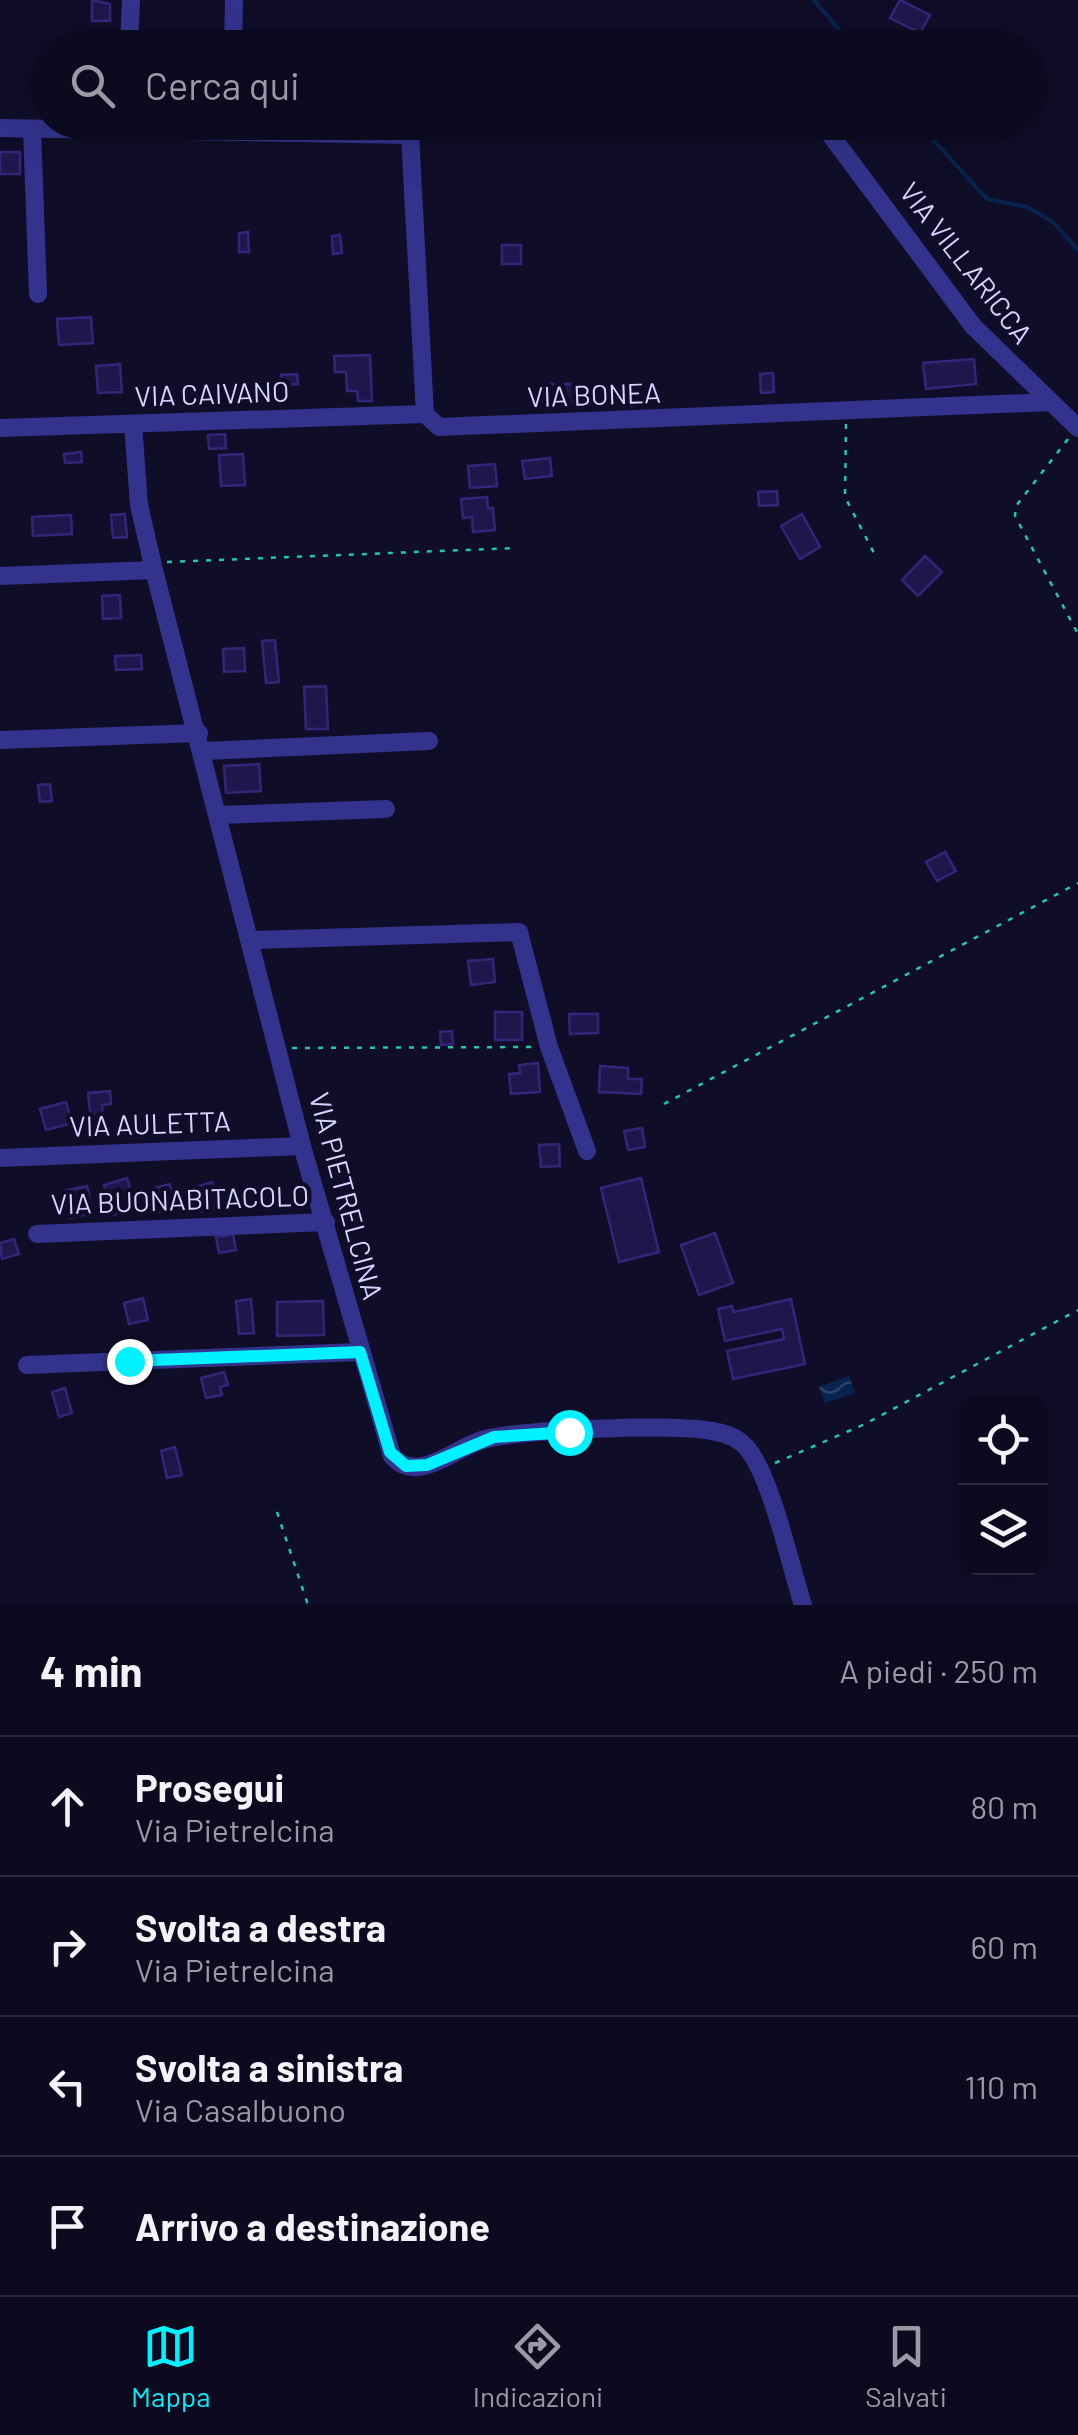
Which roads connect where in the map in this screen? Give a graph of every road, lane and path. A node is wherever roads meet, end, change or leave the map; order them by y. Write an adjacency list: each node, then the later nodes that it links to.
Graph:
1 (131, 0): 3 (street)
2 (234, 0): 4 (street)
3 (130, 30)
4 (233, 30)
5 (0, 128): 6 (street)
6 (30, 130)
7 (32, 140): 10 (street)
8 (411, 140): 13 (street)
9 (834, 140): 11 (street, VIA VILLARICCA)
10 (38, 294)
11 (1051, 402): 12 (street, VIA BONEA); 16 (street, VIA VILLARICCA)
12 (845, 412): 13 (street, VIA BONEA); 18 (path)
13 (425, 414): 14 (street, VIA CAIVANO)
14 (133, 424): 15 (street, VIA CAIVANO); 19 (street, VIA PIETRELCINA)
15 (0, 428)
16 (1078, 428): 21 (path)
17 (515, 548): 19 (path)
18 (874, 555)
19 (153, 568): 20 (street); 23 (street, VIA PIETRELCINA)
20 (0, 576)
21 (1078, 634)
22 (0, 740): 23 (street)
23 (201, 742): 24 (street); 26 (street, VIA PIETRELCINA)
24 (429, 742)
25 (386, 809): 26 (street)
26 (218, 815): 28 (street, VIA PIETRELCINA)
27 (1078, 884): 31 (path)
28 (250, 940): 29 (street); 30 (street, VIA PIETRELCINA)
29 (549, 1047): 30 (path); 33 (street)
30 (280, 1048): 32 (street, VIA PIETRELCINA)
31 (664, 1104)
32 (302, 1146): 34 (street, VIA AULETTA); 35 (street, VIA PIETRELCINA)
33 (587, 1151)
34 (0, 1158)
35 (326, 1222): 36 (street, VIA BUONABITACOLO); 38 (street, VIA PIETRELCINA)
36 (37, 1234)
37 (1078, 1310): 40 (path)
38 (360, 1352): 39 (street); 40 (street, VIA PIETRELCINA)
39 (27, 1365)
40 (760, 1470): 43 (street, VIA PIETRELCINA)
41 (278, 1512): 42 (path)
42 (308, 1605)
43 (803, 1605)

